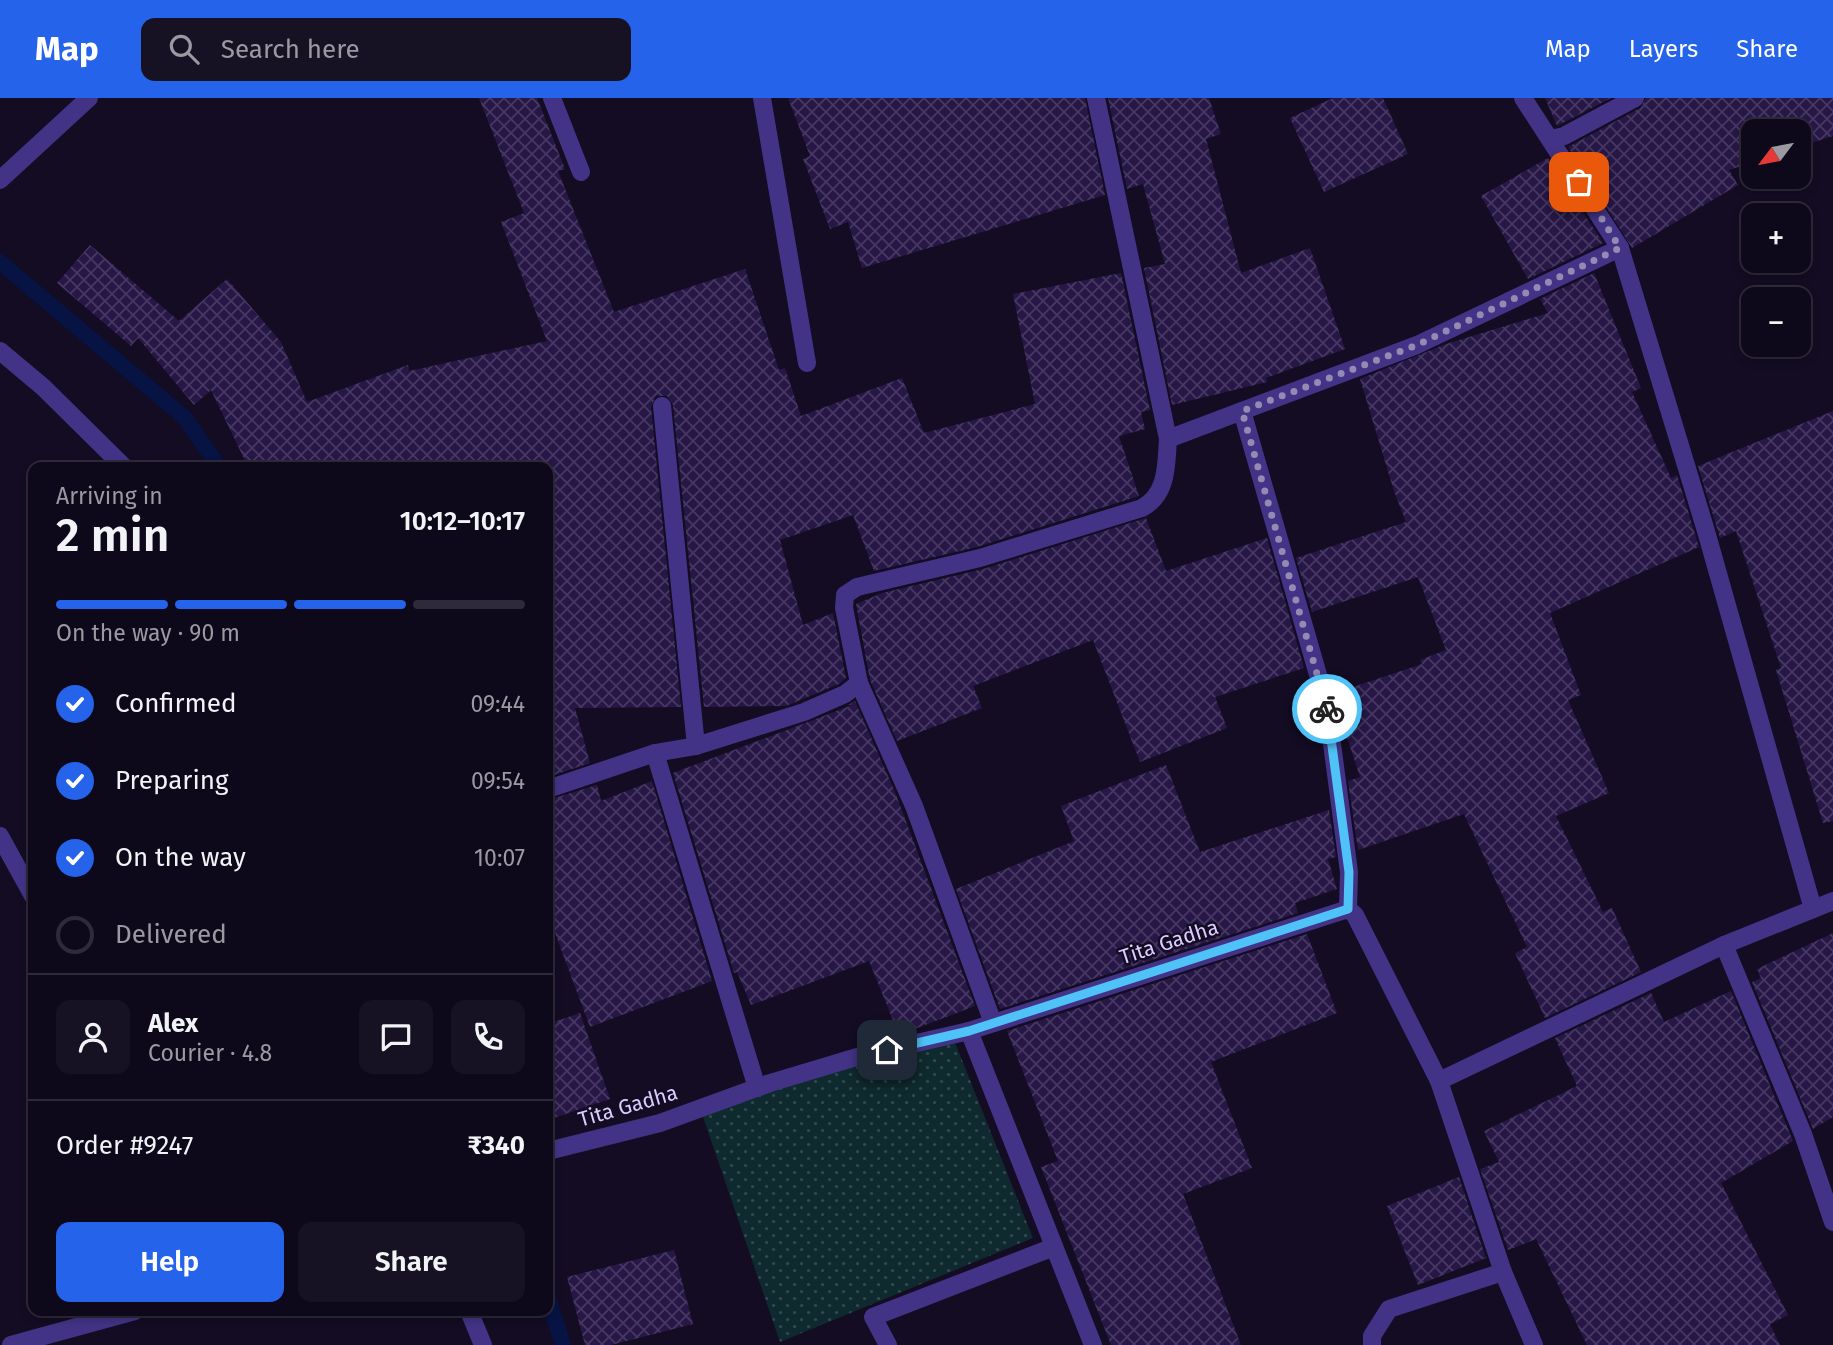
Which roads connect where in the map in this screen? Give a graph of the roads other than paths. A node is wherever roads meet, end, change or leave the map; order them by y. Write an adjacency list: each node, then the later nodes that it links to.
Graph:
1 (89, 98): 9 (street)
2 (552, 98): 8 (street)
3 (762, 98): 12 (street)
4 (1096, 98): 15 (street)
5 (1523, 98): 7 (street)
6 (1635, 98): 7 (street)
7 (1551, 139): 10 (street)
8 (581, 172)
9 (0, 180)
10 (1620, 248): 14 (street); 25 (street)
11 (0, 351): 16 (street)
12 (807, 363)
13 (662, 406): 18 (street)
14 (1242, 411): 15 (street); 24 (street)
15 (1168, 439): 17 (street)
16 (119, 462)
17 (859, 683): 18 (street); 27 (street)
18 (695, 746): 19 (street)
19 (655, 753): 20 (street); 30 (street)
20 (553, 787)
21 (0, 836): 22 (street)
22 (28, 887)
23 (1833, 901): 25 (street)
24 (1348, 909): 27 (street, Tita Gadha); 29 (street)
25 (1813, 909): 26 (street)
26 (1724, 945): 29 (street); 32 (street)
27 (993, 1023): 28 (street, Tita Gadha)
28 (969, 1031): 30 (street, Tita Gadha); 33 (street)
29 (1440, 1081): 34 (street)
30 (757, 1088): 31 (street, Tita Gadha)
31 (553, 1150)
32 (1833, 1222)
33 (1054, 1247): 39 (street); 40 (street)
34 (1503, 1272): 41 (street); 42 (street)
35 (117, 1316): 37 (street)
36 (471, 1316): 38 (street)
37 (11, 1345)
38 (482, 1345)
39 (888, 1345)
40 (1093, 1345)
41 (1372, 1345)
42 (1534, 1345)

